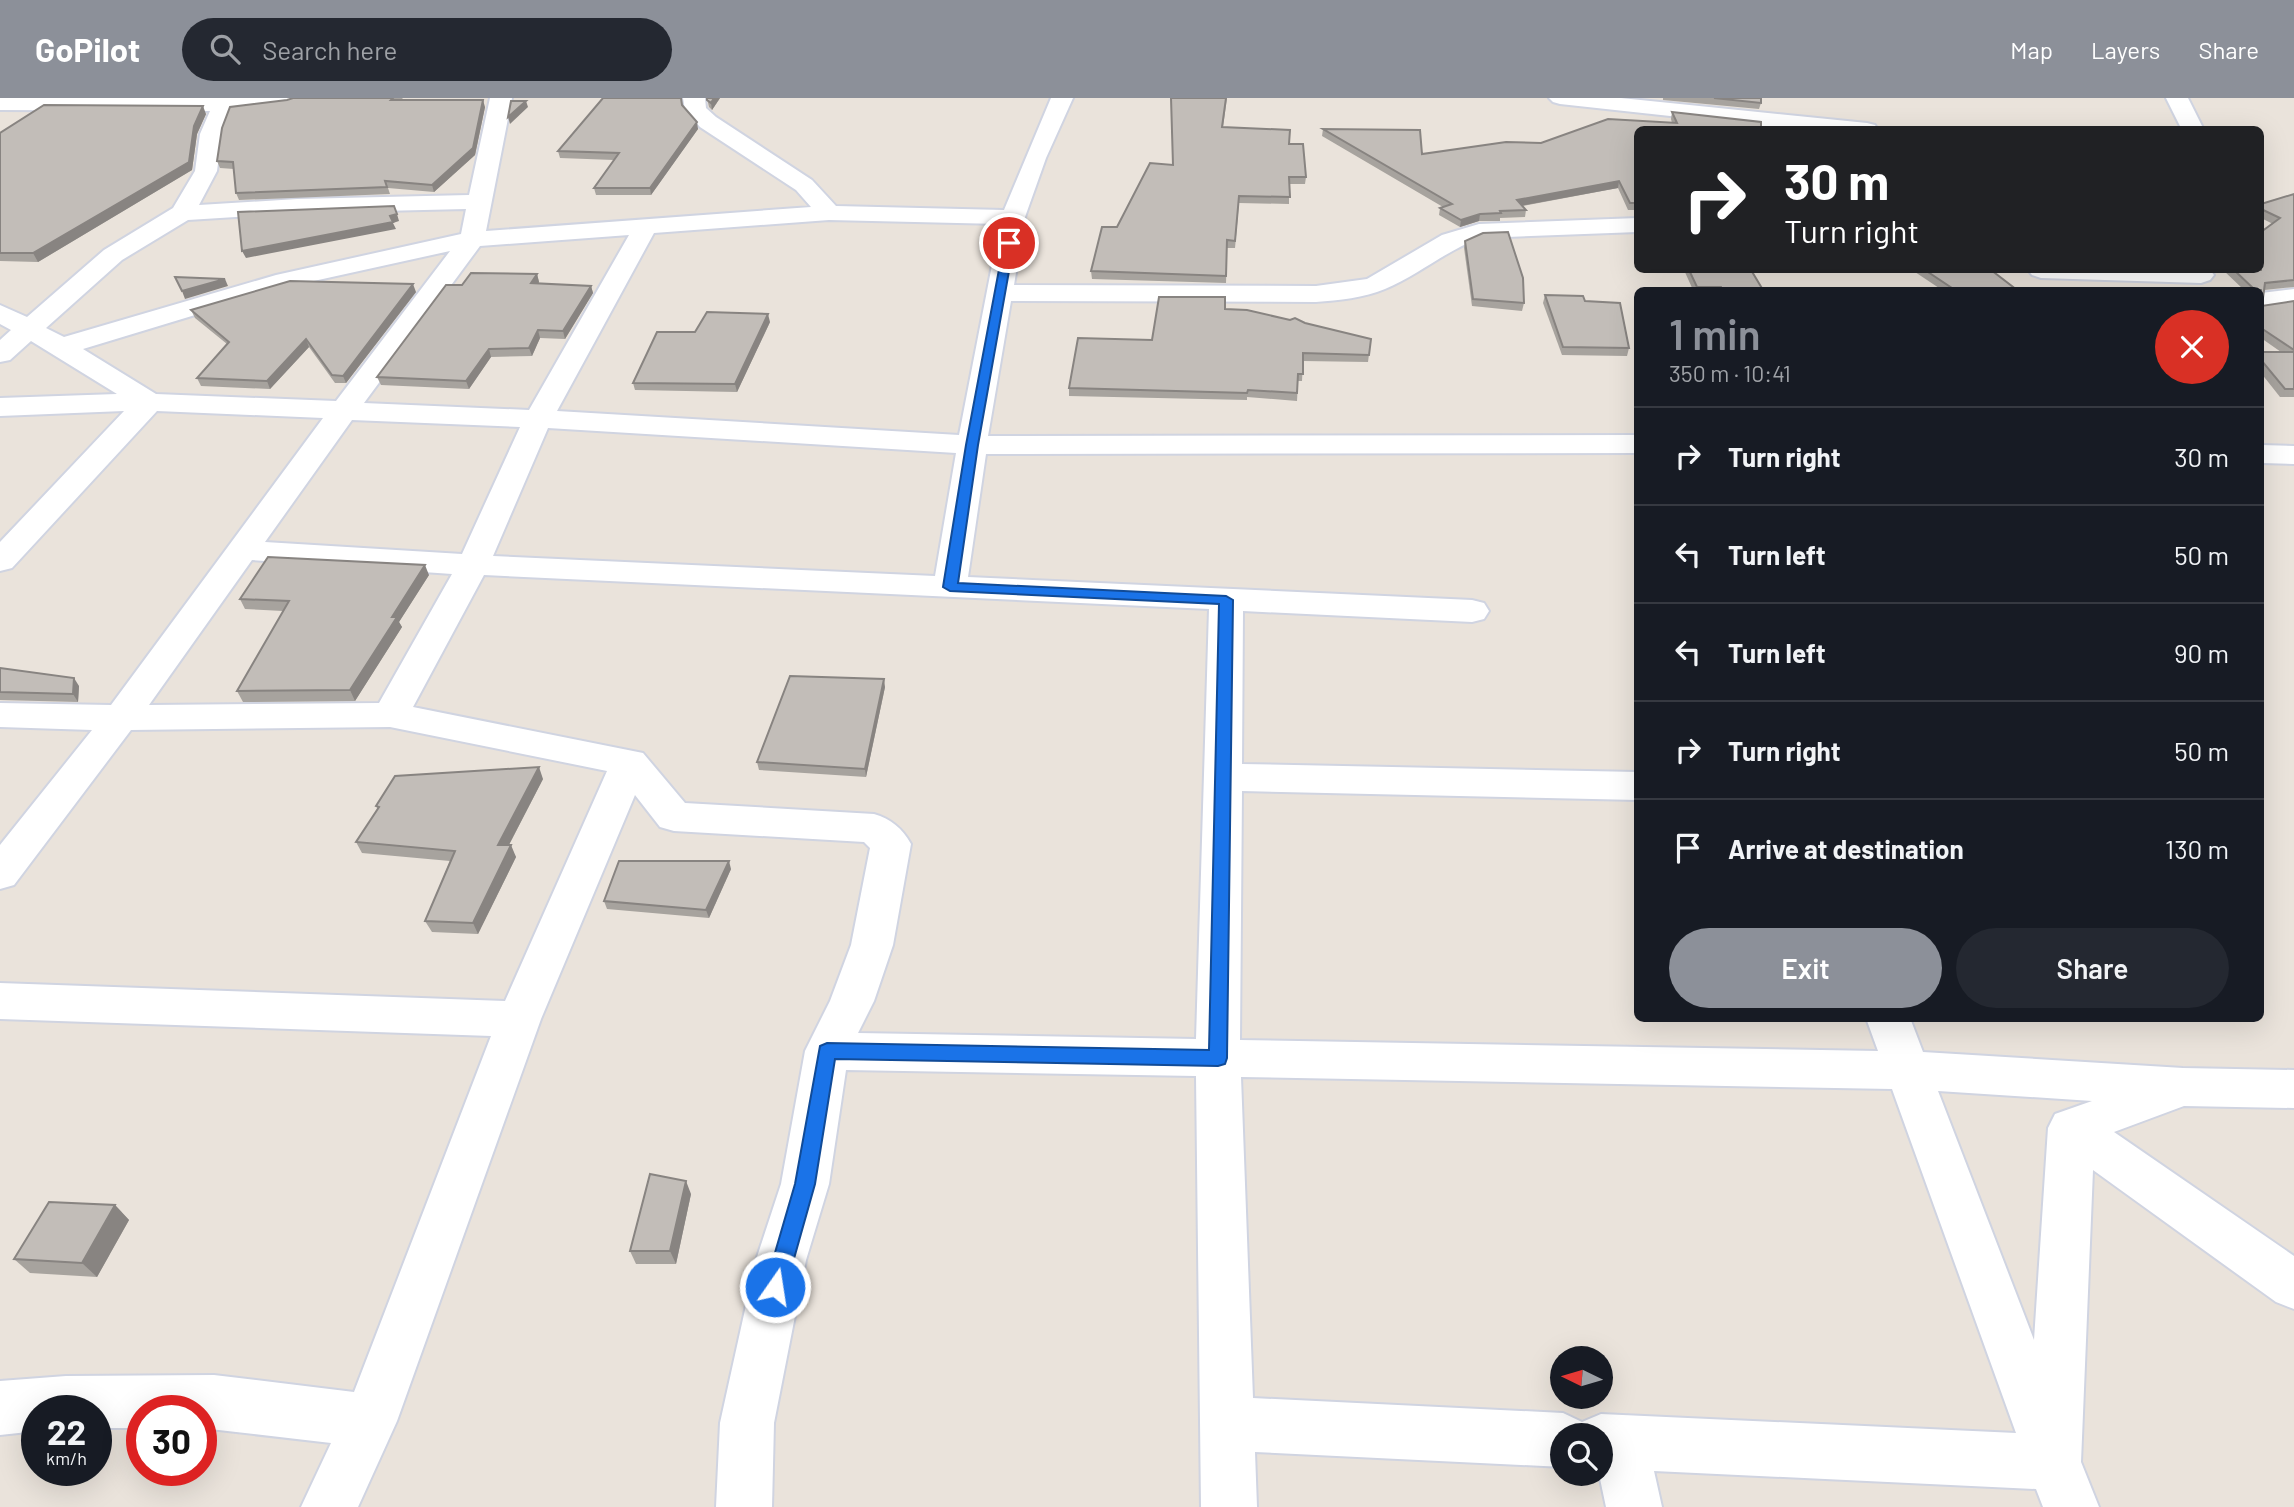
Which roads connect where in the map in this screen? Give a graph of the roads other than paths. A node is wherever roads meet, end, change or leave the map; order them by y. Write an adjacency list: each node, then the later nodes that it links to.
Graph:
1 (310, 98): 7 (street)
2 (501, 98): 14 (street)
3 (694, 98): 16 (street)
4 (1062, 98): 17 (street)
5 (1560, 98): 11 (street)
6 (2177, 98): 13 (street)
7 (280, 100): 9 (street)
8 (0, 104): 9 (street)
9 (223, 105): 15 (street)
10 (1869, 106): 12 (street)
11 (1829, 126)
12 (1887, 126)
13 (2191, 126)
14 (479, 202): 15 (street); 20 (street)
15 (182, 213): 27 (street)
16 (829, 213): 17 (street); 19 (street)
17 (1013, 217): 23 (street)
18 (1634, 225): 23 (street)
19 (646, 226): 20 (street); 33 (street)
20 (472, 239): 28 (street); 32 (street)
21 (2101, 273): 22 (street)
22 (2200, 278)
23 (1001, 293): 35 (street)
24 (2294, 298): 25 (street)
25 (2264, 301)
26 (0, 313): 27 (street)
27 (30, 329): 28 (street); 29 (street)
28 (61, 347): 30 (street)
29 (0, 354)
30 (149, 402): 31 (street); 32 (street); 39 (street)
31 (0, 407)
32 (344, 410): 33 (street); 38 (street)
33 (538, 419): 35 (street); 40 (street)
34 (1634, 444): 35 (street)
35 (972, 445): 41 (street)
36 (2264, 453): 37 (street)
37 (2294, 455)
38 (243, 550): 40 (street); 46 (street)
39 (0, 561)
40 (473, 565): 41 (street); 45 (street)
41 (950, 587): 42 (street)
42 (1226, 600): 43 (street); 48 (street)
43 (1472, 611)
44 (0, 715): 46 (street)
45 (390, 715): 46 (street); 47 (street)
46 (121, 718): 50 (street)
47 (630, 762): 52 (street); 54 (street)
48 (1224, 777): 49 (street); 55 (street)
49 (1634, 786)
50 (0, 874)
51 (0, 1001): 52 (street)
52 (519, 1018): 62 (street)
53 (1890, 1022): 56 (street)
54 (827, 1051): 55 (street); 69 (street)
55 (1218, 1058): 56 (street); 63 (street)
56 (1908, 1070): 57 (street); 67 (street)
57 (2183, 1087): 58 (street); 59 (street)
58 (2294, 1089)
59 (2071, 1128): 60 (street); 67 (street)
60 (2294, 1285)
61 (0, 1408): 62 (street)
62 (370, 1422): 68 (street)
63 (1227, 1424): 64 (street); 70 (street)
64 (1550, 1439)
65 (1613, 1442): 67 (street)
66 (1613, 1450): 71 (street)
67 (2063, 1484)
68 (329, 1507)
69 (744, 1507)
70 (1229, 1507)
71 (1634, 1507)

